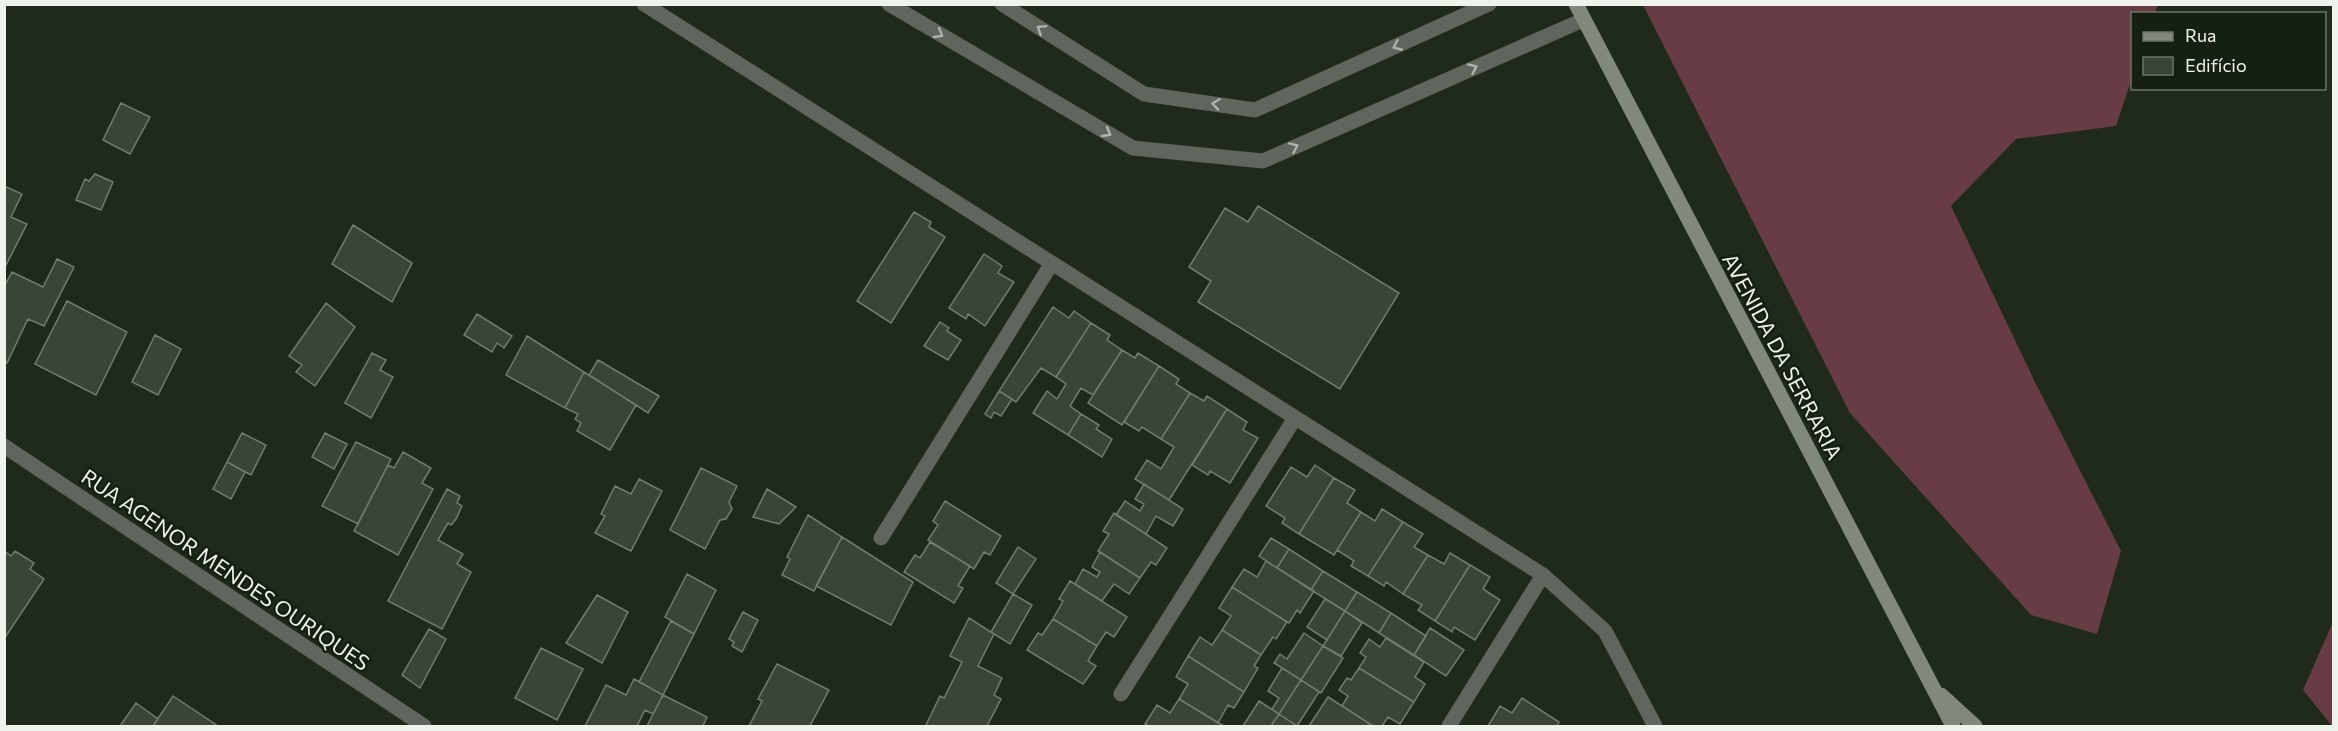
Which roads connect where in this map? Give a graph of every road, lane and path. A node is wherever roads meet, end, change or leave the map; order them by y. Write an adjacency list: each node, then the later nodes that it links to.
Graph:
1 (644, 4): 7 (street)
2 (889, 4): 6 (street, one-way to 6)
3 (1002, 4): 4 (street, one-way to 3)
4 (1489, 4)
5 (1576, 4): 6 (main road, AVENIDA DA SERRARIA)
6 (1583, 20): 12 (main road, AVENIDA DA SERRARIA)
7 (1052, 263): 8 (street); 10 (street)
8 (1295, 418): 11 (street); 13 (street)
9 (4, 446): 14 (street, RUA AGENOR MENDES OURIQUES)
10 (881, 538)
11 (1543, 575): 15 (street); 16 (street)
12 (1933, 687): 17 (main road, AVENIDA DA SERRARIA); 18 (main road)
13 (1121, 694)
14 (424, 726)
15 (1449, 726)
16 (1655, 726)
17 (1953, 726)
18 (1975, 726)

